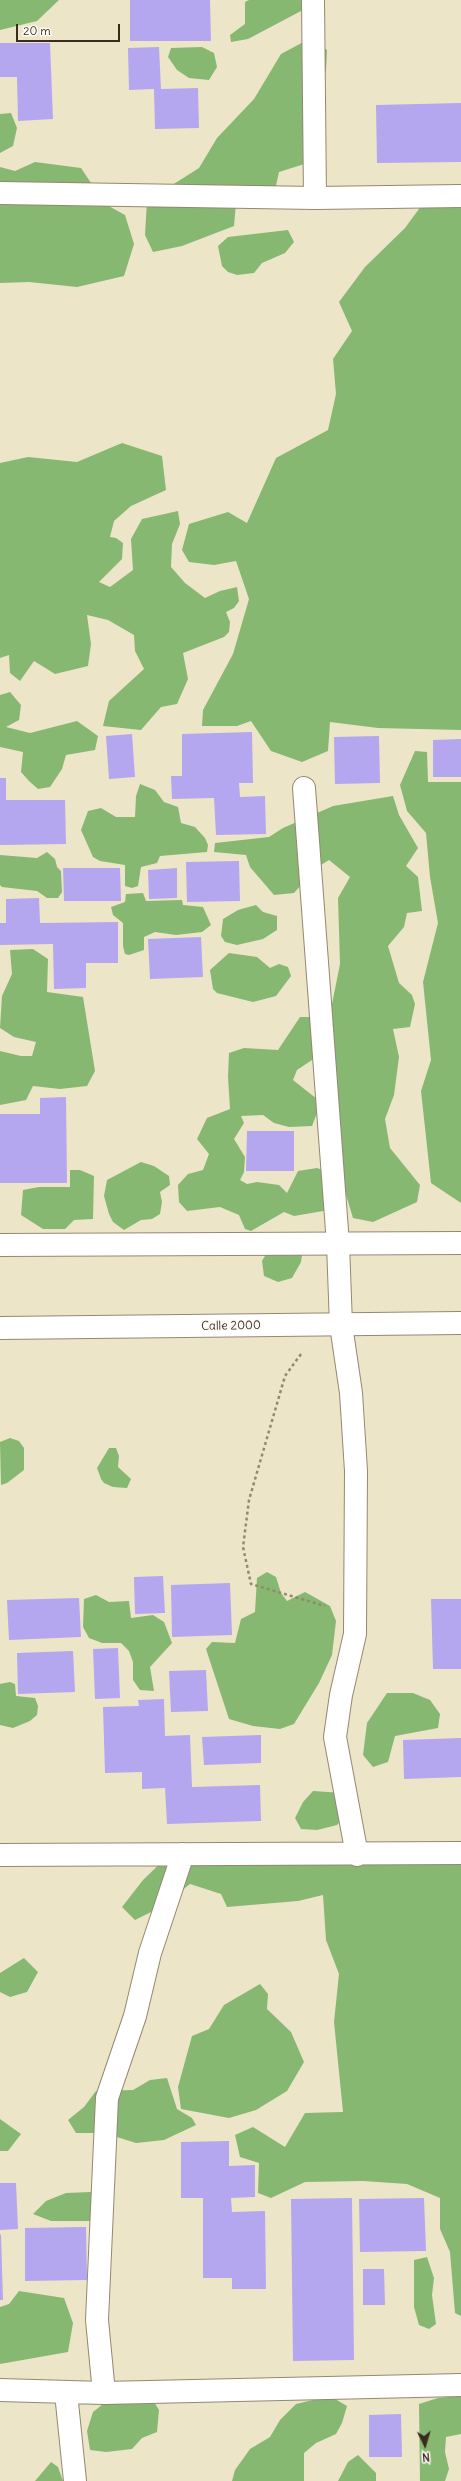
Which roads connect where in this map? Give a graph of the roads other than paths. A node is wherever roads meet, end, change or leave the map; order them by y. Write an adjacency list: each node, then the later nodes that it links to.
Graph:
1 (313, 0): 4 (street)
2 (0, 193): 4 (street)
3 (461, 196): 4 (street)
4 (314, 198)
5 (304, 788): 8 (street)
6 (461, 1242): 8 (street)
7 (0, 1244): 8 (street)
8 (338, 1244): 10 (street)
9 (461, 1323): 10 (street, Calle 2000)
10 (332, 1325): 11 (street, Calle 2000); 15 (street)
11 (0, 1328)
12 (461, 1853): 15 (street)
13 (184, 1854): 14 (street); 15 (street); 19 (street)
14 (0, 1855)
15 (357, 1855)
16 (461, 2385): 19 (street)
17 (0, 2390): 18 (street)
18 (66, 2393): 19 (street); 20 (street)
19 (104, 2393)
20 (76, 2481)

